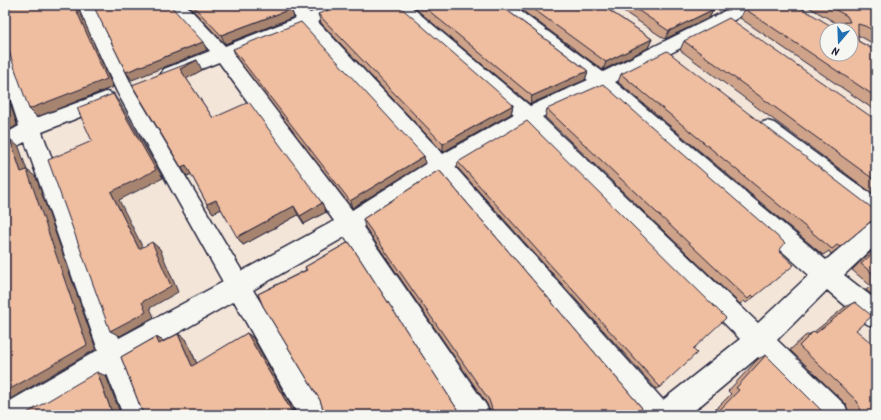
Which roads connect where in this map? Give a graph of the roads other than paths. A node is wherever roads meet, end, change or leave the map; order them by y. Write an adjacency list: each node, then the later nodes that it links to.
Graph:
1 (85, 5): 13 (street)
2 (177, 5): 9 (street)
3 (346, 5): 7 (street)
4 (399, 5): 14 (street)
5 (500, 5): 12 (street)
6 (746, 5): 10 (street)
7 (300, 12): 9 (street); 18 (street)
8 (645, 36): 10 (street)
9 (222, 54): 13 (street); 20 (street)
10 (670, 54): 12 (street)
11 (5, 55): 16 (street)
12 (602, 81): 14 (street); 22 (street)
13 (141, 86): 16 (street); 23 (street)
14 (528, 116): 18 (street); 25 (street)
15 (751, 116): 19 (street)
16 (30, 129): 17 (street); 26 (street)
17 (5, 144)
18 (441, 165): 20 (street); 31 (street)
19 (876, 210)
20 (349, 224): 23 (street); 30 (street)
21 (876, 231): 22 (street)
22 (826, 276): 24 (street); 25 (street)
23 (239, 286): 26 (street); 29 (street)
24 (876, 316)
25 (759, 340): 32 (street); 33 (street)
26 (113, 356): 27 (street); 28 (street)
27 (12, 415)
28 (136, 415)
29 (313, 415)
30 (476, 415)
31 (658, 415)
32 (667, 415)
33 (835, 415)

